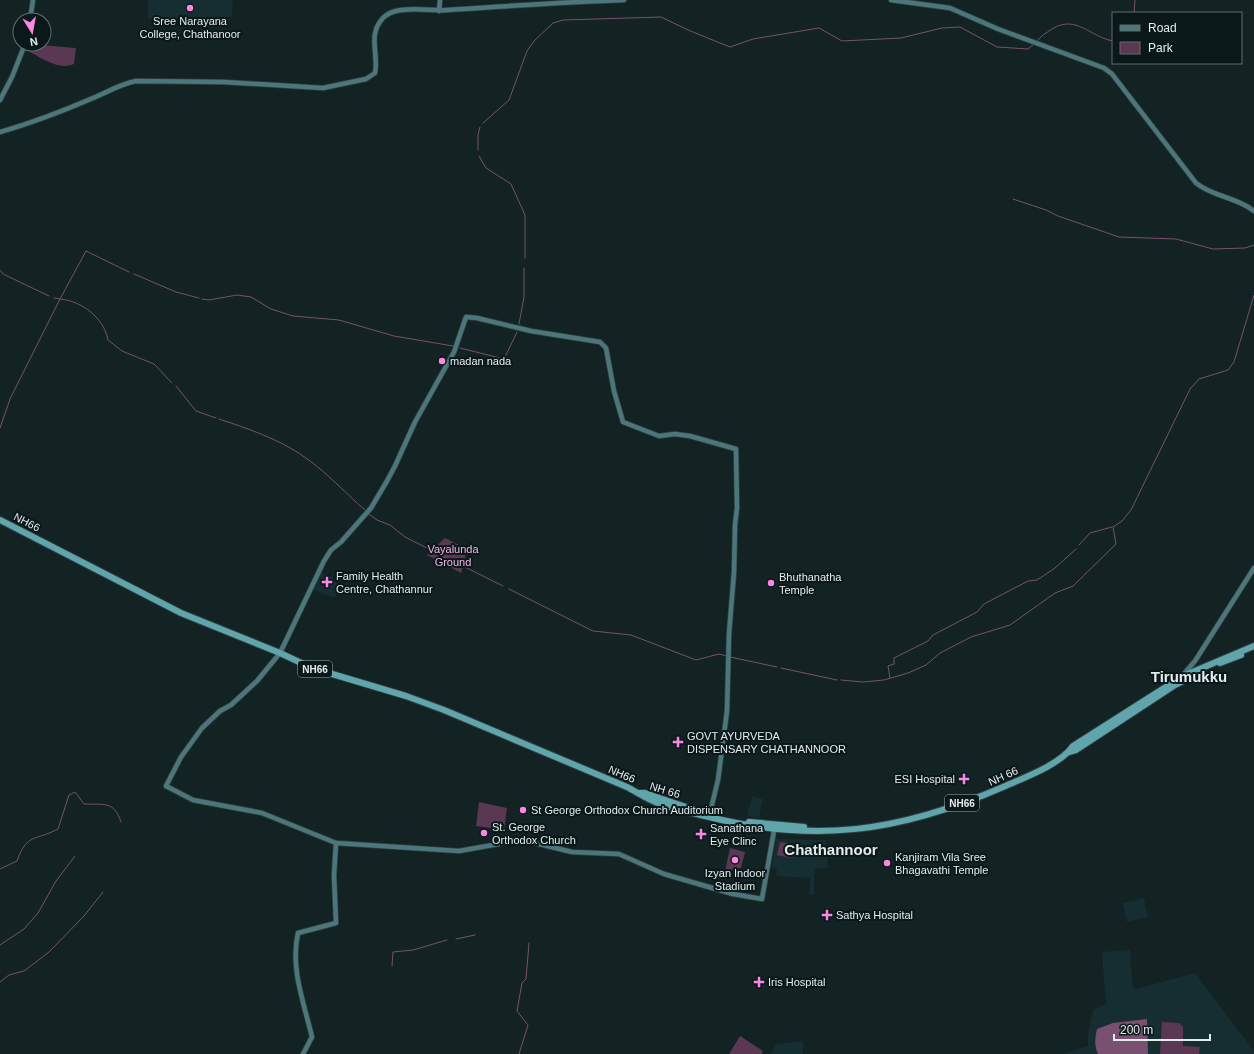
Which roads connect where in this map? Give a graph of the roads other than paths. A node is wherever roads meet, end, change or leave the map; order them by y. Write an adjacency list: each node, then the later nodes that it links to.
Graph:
1 (33, 0): 6 (street)
2 (440, 0): 5 (street)
3 (624, 0): 5 (street)
4 (891, 0): 10 (street)
5 (439, 11): 9 (street)
6 (31, 12)
7 (21, 52): 8 (street)
8 (0, 100)
9 (0, 132)
10 (1254, 211)
11 (0, 520): 15 (highway, NH66 / NH66)
12 (1254, 568): 16 (street)
13 (1254, 646): 17 (highway, NH 66 / NH66)
14 (1254, 650): 19 (highway, NH 66 / NH66)
15 (280, 653): 20 (highway, NH66 / NH66); 21 (street); 23 (street)
16 (1194, 661): 17 (street); 18 (street)
17 (1195, 670): 18 (highway, NH 66 / NH66)
18 (1183, 676): 19 (highway, NH 66 / NH66)
19 (1069, 752): 22 (highway, NH 66 / NH66)
20 (640, 793): 21 (highway, NH 66 / NH66)
21 (709, 815): 22 (highway, NH 66 / NH66)
22 (775, 827): 23 (street)
23 (336, 843): 24 (street)
24 (303, 1054)

